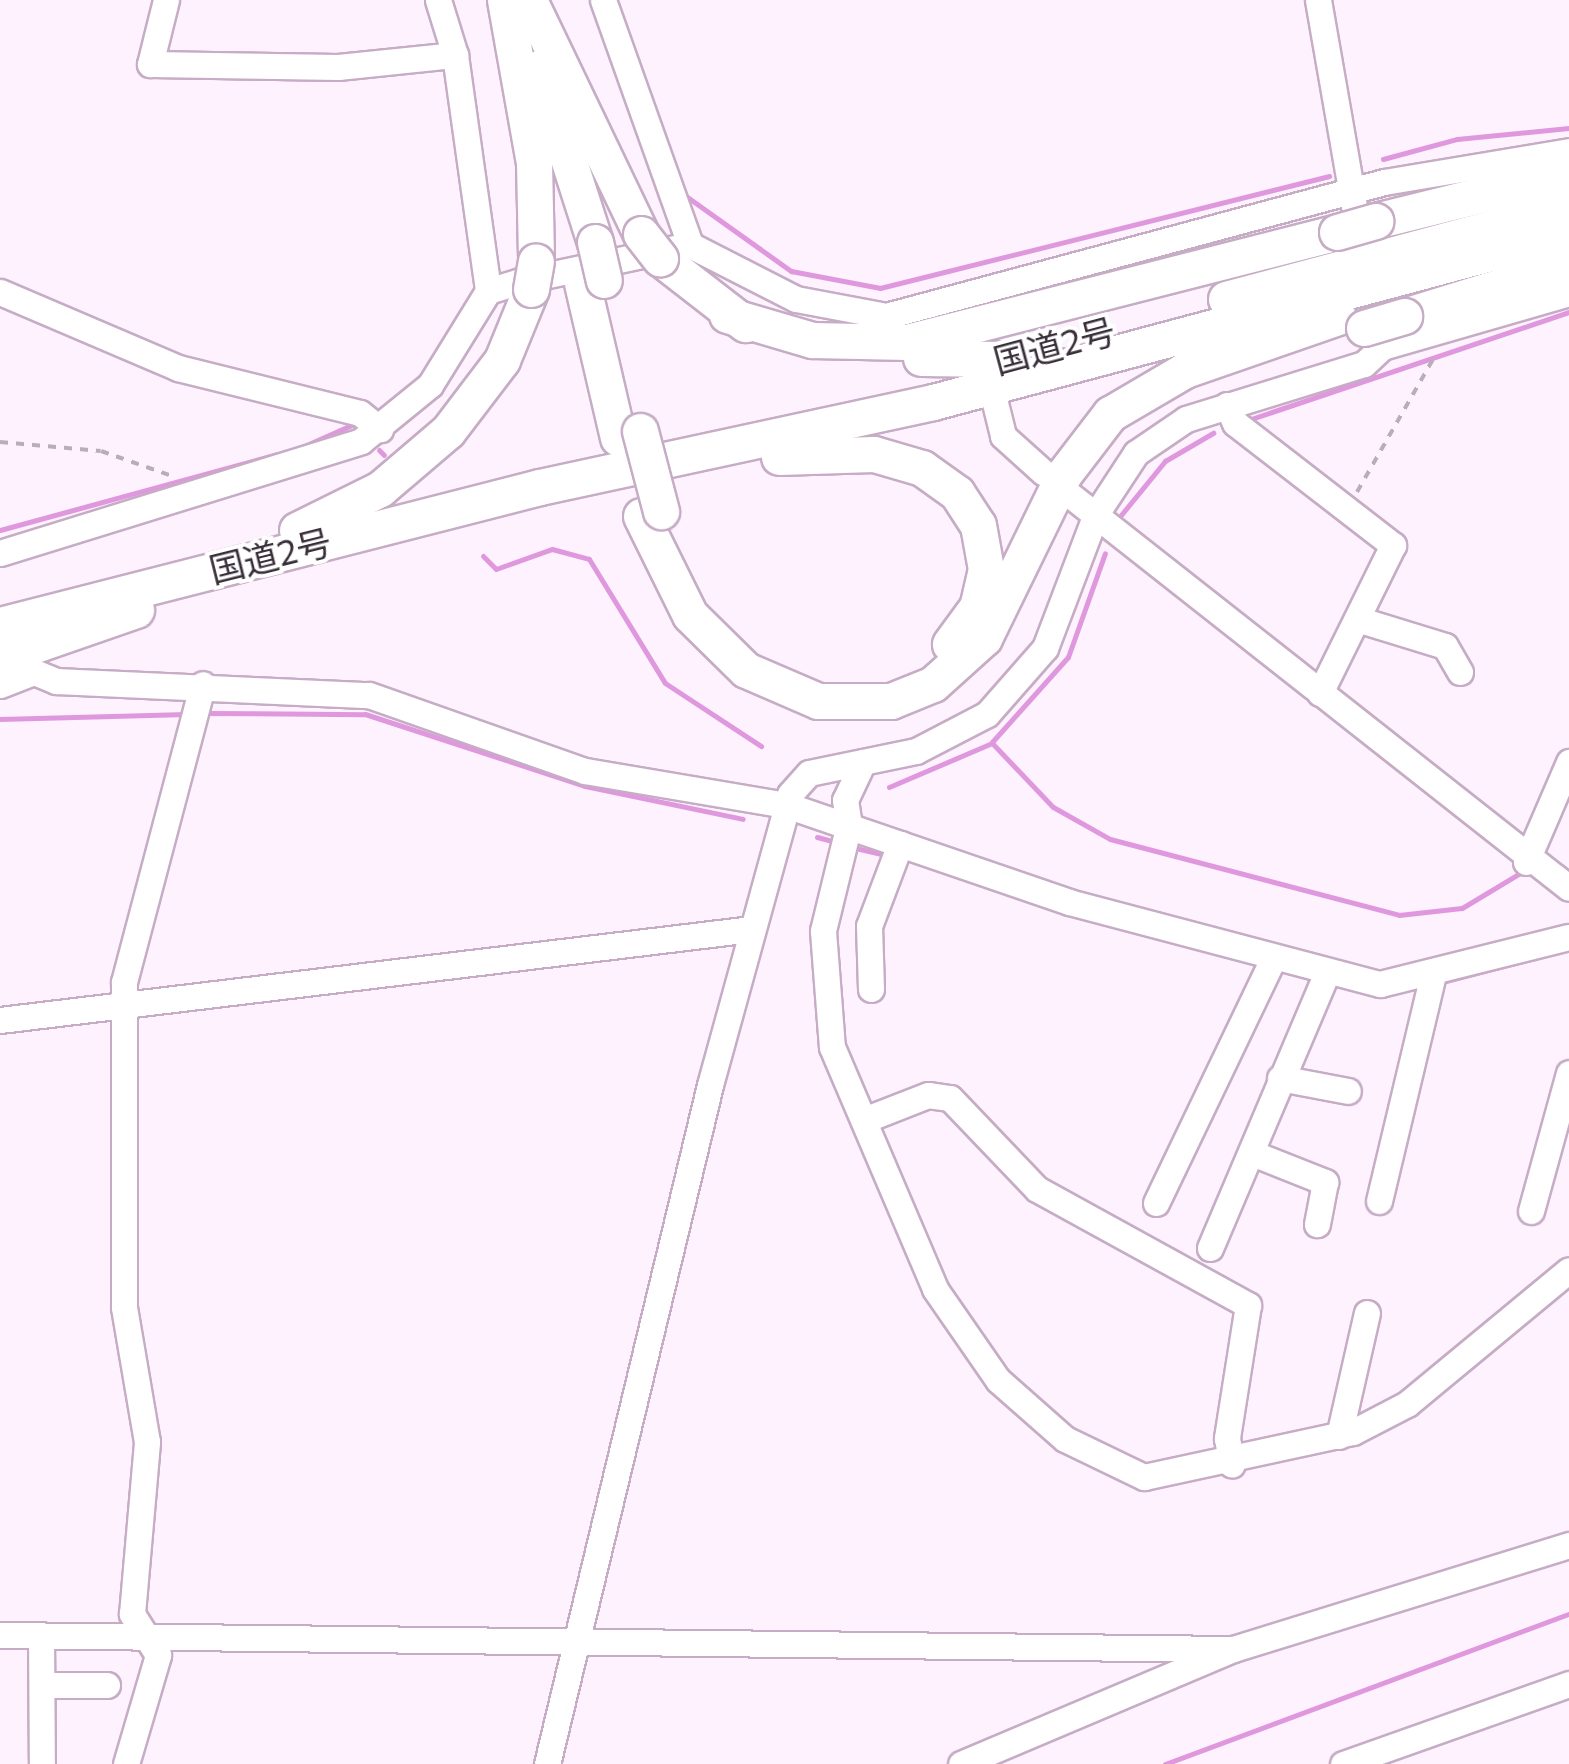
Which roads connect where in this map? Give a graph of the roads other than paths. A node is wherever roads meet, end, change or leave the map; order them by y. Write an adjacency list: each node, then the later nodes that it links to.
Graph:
1 (166, 0): 8 (street)
2 (438, 0): 8 (street)
3 (505, 0): 36 (highway)
4 (518, 0): 32 (highway)
5 (529, 0): 16 (highway)
6 (602, 0): 16 (street)
7 (1318, 0): 11 (street)
8 (455, 55): 18 (street)
9 (1569, 151): 11 (street)
10 (1569, 172): 13 (highway)
11 (1350, 192): 13 (street); 16 (street)
12 (1569, 206): 23 (highway, 国道2号)
13 (1358, 230): 21 (highway)
14 (1569, 232): 28 (highway, 国道2号)
15 (1569, 242): 26 (highway)
16 (664, 246): 18 (street); 21 (highway)
17 (1569, 266): 22 (highway)
18 (488, 291): 27 (street)
19 (0, 292): 27 (street)
20 (1569, 292): 22 (street)
21 (726, 314): 23 (highway)
22 (1382, 327): 25 (street); 26 (highway)
23 (1000, 359): 30 (highway, 国道2号)
24 (994, 400): 29 (street)
25 (1227, 406): 33 (street); 37 (street)
26 (1110, 414): 32 (highway)
27 (380, 430): 35 (street)
28 (671, 462): 30 (highway, 国道2号); 32 (highway)
29 (1043, 472)
30 (540, 487): 34 (highway, 国道2号)
31 (1070, 495): 33 (street)
32 (651, 514)
33 (1096, 514): 43 (street); 45 (street)
34 (421, 516): 36 (highway, 国道2号); 39 (highway)
35 (0, 553)
36 (136, 589): 39 (highway, 国道2号)
37 (1357, 619): 41 (street); 43 (street)
38 (0, 624): 39 (highway, 国道2号)
39 (48, 626): 40 (highway)
40 (10, 663): 42 (street); 44 (street)
41 (1460, 672)
42 (0, 685)
43 (1320, 694): 50 (street)
44 (199, 704): 47 (street); 58 (street)
45 (864, 762): 47 (street); 48 (street)
46 (1569, 762): 50 (street)
47 (786, 805): 48 (street); 52 (street)
48 (849, 824): 49 (street); 63 (street)
49 (900, 844): 54 (street); 57 (street)
50 (1530, 864): 51 (street)
51 (1569, 888)
52 (752, 929): 58 (street); 78 (street)
53 (1569, 937): 56 (street)
54 (1271, 964): 55 (street); 66 (street)
55 (1325, 978): 56 (street); 61 (street)
56 (1432, 981): 65 (street)
57 (871, 989)
58 (124, 1003): 59 (street); 75 (street)
59 (0, 1020)
60 (1569, 1073): 67 (street)
61 (1280, 1078): 62 (street); 64 (street)
62 (1348, 1091)
63 (864, 1120): 73 (street); 73 (street)
64 (1252, 1152): 68 (street); 69 (street)
65 (1379, 1202)
66 (1156, 1203)
67 (1531, 1211)
68 (1318, 1224)
69 (1210, 1248)
70 (1569, 1270): 72 (street)
71 (1367, 1313): 72 (street)
72 (1339, 1436): 73 (street)
73 (1232, 1464)
74 (1569, 1545): 79 (street)
75 (145, 1632): 76 (street); 78 (street); 84 (street)
76 (41, 1635): 77 (street); 81 (street)
77 (0, 1636)
78 (575, 1645): 79 (street); 85 (street)
79 (1234, 1649): 86 (street)
80 (1569, 1684): 87 (street)
81 (43, 1685): 82 (street); 83 (street)
82 (107, 1685)
83 (42, 1764)
84 (126, 1764)
85 (547, 1764)
86 (961, 1764)
87 (1343, 1764)

